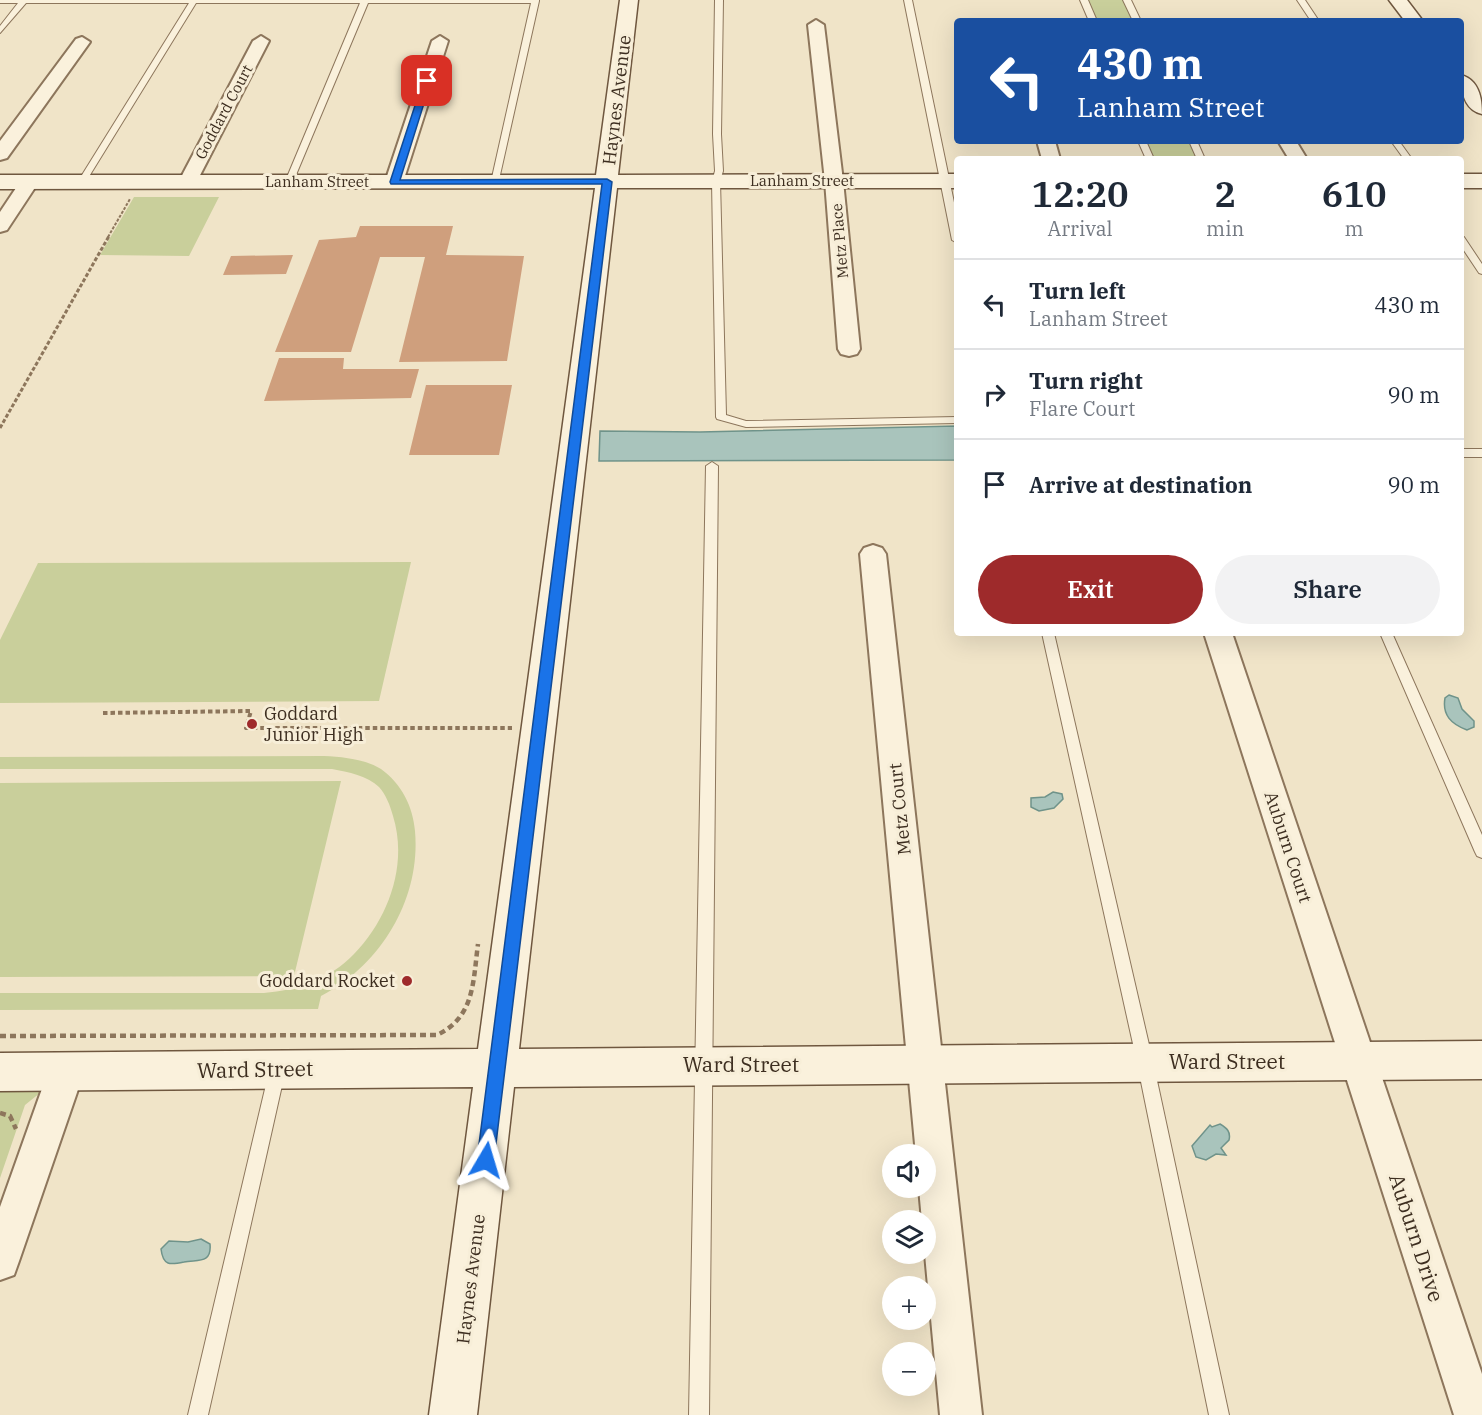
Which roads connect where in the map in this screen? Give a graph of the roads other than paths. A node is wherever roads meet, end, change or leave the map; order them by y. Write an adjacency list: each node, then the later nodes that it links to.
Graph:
1 (629, 0): 33 (street, Haynes Avenue)
2 (719, 0): 25 (lane)
3 (908, 0): 27 (lane)
4 (1084, 0): 13 (lane)
5 (1127, 0): 14 (lane)
6 (1301, 0): 15 (lane)
7 (1398, 0): 16 (street)
8 (24, 1): 9 (lane); 12 (lane); 18 (lane)
9 (194, 1): 10 (lane); 35 (lane)
10 (365, 1): 11 (lane); 37 (lane)
11 (535, 1): 32 (lane)
12 (0, 2)
13 (1092, 18)
14 (1136, 18)
15 (1313, 18)
16 (1412, 18)
17 (816, 25): 26 (street, Metz Place)
18 (0, 31)
19 (261, 41): 36 (street, Goddard Court)
20 (440, 41): 31 (street)
21 (82, 42): 24 (street)
22 (1464, 85): 23 (street)
23 (1482, 108)
24 (0, 154)
25 (716, 181): 26 (street, Lanham Street); 33 (street, Lanham Street); 43 (lane)
26 (834, 181): 27 (street, Lanham Street); 42 (street, Metz Place)
27 (951, 181): 38 (lane)
28 (1464, 181): 29 (street)
29 (1482, 181)
30 (0, 182): 34 (street, Lanham Street)
31 (394, 182): 32 (street, Lanham Street); 37 (street, Lanham Street)
32 (495, 182): 33 (street, Lanham Street)
33 (607, 182): 57 (street, Haynes Avenue)
34 (29, 183): 35 (street, Lanham Street); 39 (street)
35 (81, 183): 36 (street, Lanham Street)
36 (187, 183): 37 (street, Lanham Street)
37 (289, 183)
38 (954, 210)
39 (0, 226)
40 (1464, 244): 41 (lane)
41 (1482, 271)
42 (849, 349)
43 (954, 420)
44 (1464, 453): 45 (lane)
45 (1482, 453)
46 (712, 466): 56 (lane)
47 (873, 554): 55 (street, Metz Court)
48 (1049, 636): 54 (lane)
49 (1219, 636): 52 (street, Auburn Court)
50 (1387, 636): 51 (lane)
51 (1482, 852)
52 (1358, 1060): 53 (street, Ward Street); 54 (street, Ward Street); 67 (street, Auburn Drive)
53 (1482, 1060)
54 (1144, 1062): 55 (street, Ward Street); 66 (lane)
55 (926, 1064): 56 (street, Ward Street); 65 (street, Metz Court)
56 (703, 1066): 57 (street, Ward Street); 64 (lane)
57 (498, 1067): 58 (street, Ward Street); 63 (street, Haynes Avenue)
58 (278, 1069): 60 (street, Ward Street); 62 (lane)
59 (0, 1072): 60 (street, Ward Street)
60 (66, 1072): 61 (street)
61 (0, 1261)
62 (198, 1415)
63 (453, 1415)
64 (699, 1415)
65 (961, 1415)
66 (1219, 1415)
67 (1474, 1415)

